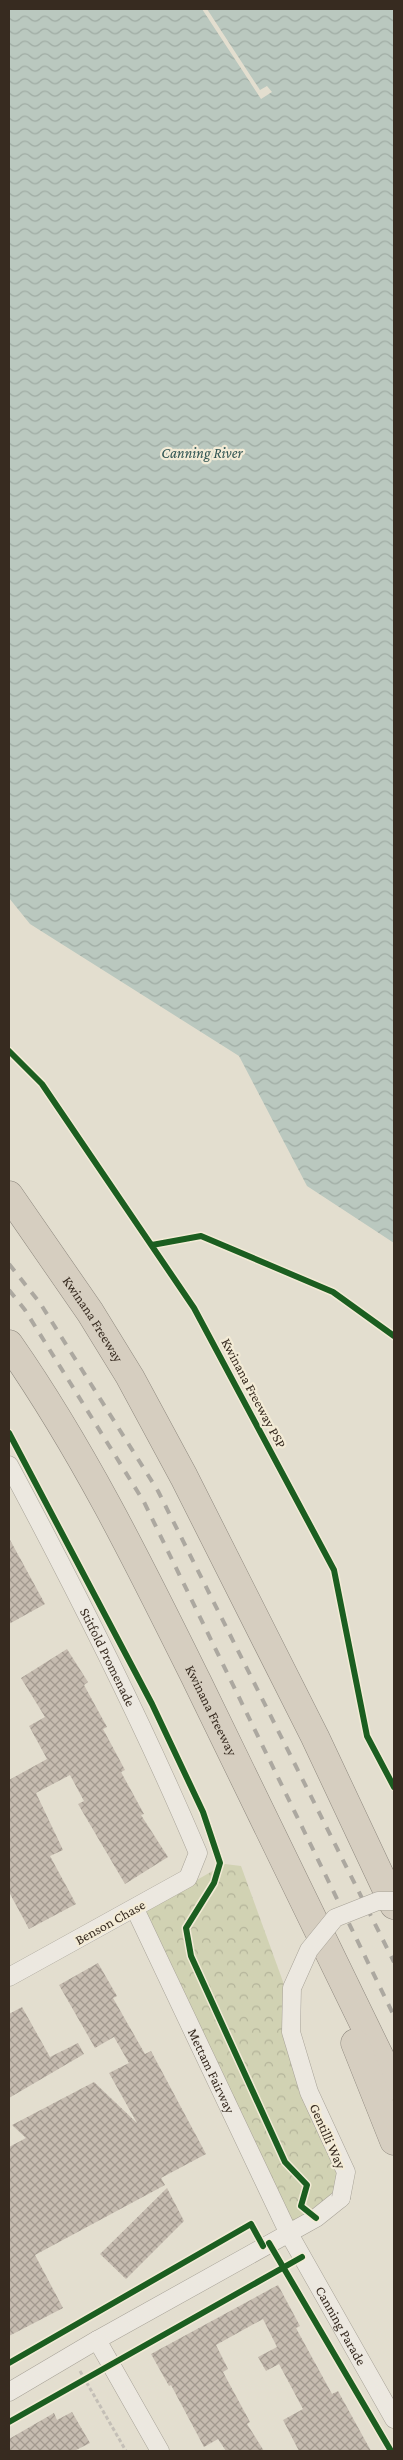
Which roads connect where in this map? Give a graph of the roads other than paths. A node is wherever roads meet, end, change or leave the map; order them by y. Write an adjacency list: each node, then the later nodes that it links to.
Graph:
1 (9, 1195): 7 (highway, Kwinana Freeway)
2 (9, 1344): 4 (highway, Kwinana Freeway)
3 (9, 1464): 5 (street, Stitfold Promenade)
4 (265, 1818): 10 (highway, Kwinana Freeway); 11 (highway)
5 (198, 1853): 8 (street, Benson Chase)
6 (394, 1901): 12 (street, Gentilli Way, bridge)
7 (394, 1905)
8 (134, 1909): 9 (street, Benson Chase); 12 (street, Mettam Fairway)
9 (10, 1972)
10 (394, 2086)
11 (394, 2141)
12 (288, 2232): 13 (street, Gentilli Way); 15 (street, Canning Parade)
13 (97, 2340): 14 (street, Gentilli Way); 16 (street)
14 (9, 2392)
15 (394, 2419)
16 (160, 2451)

